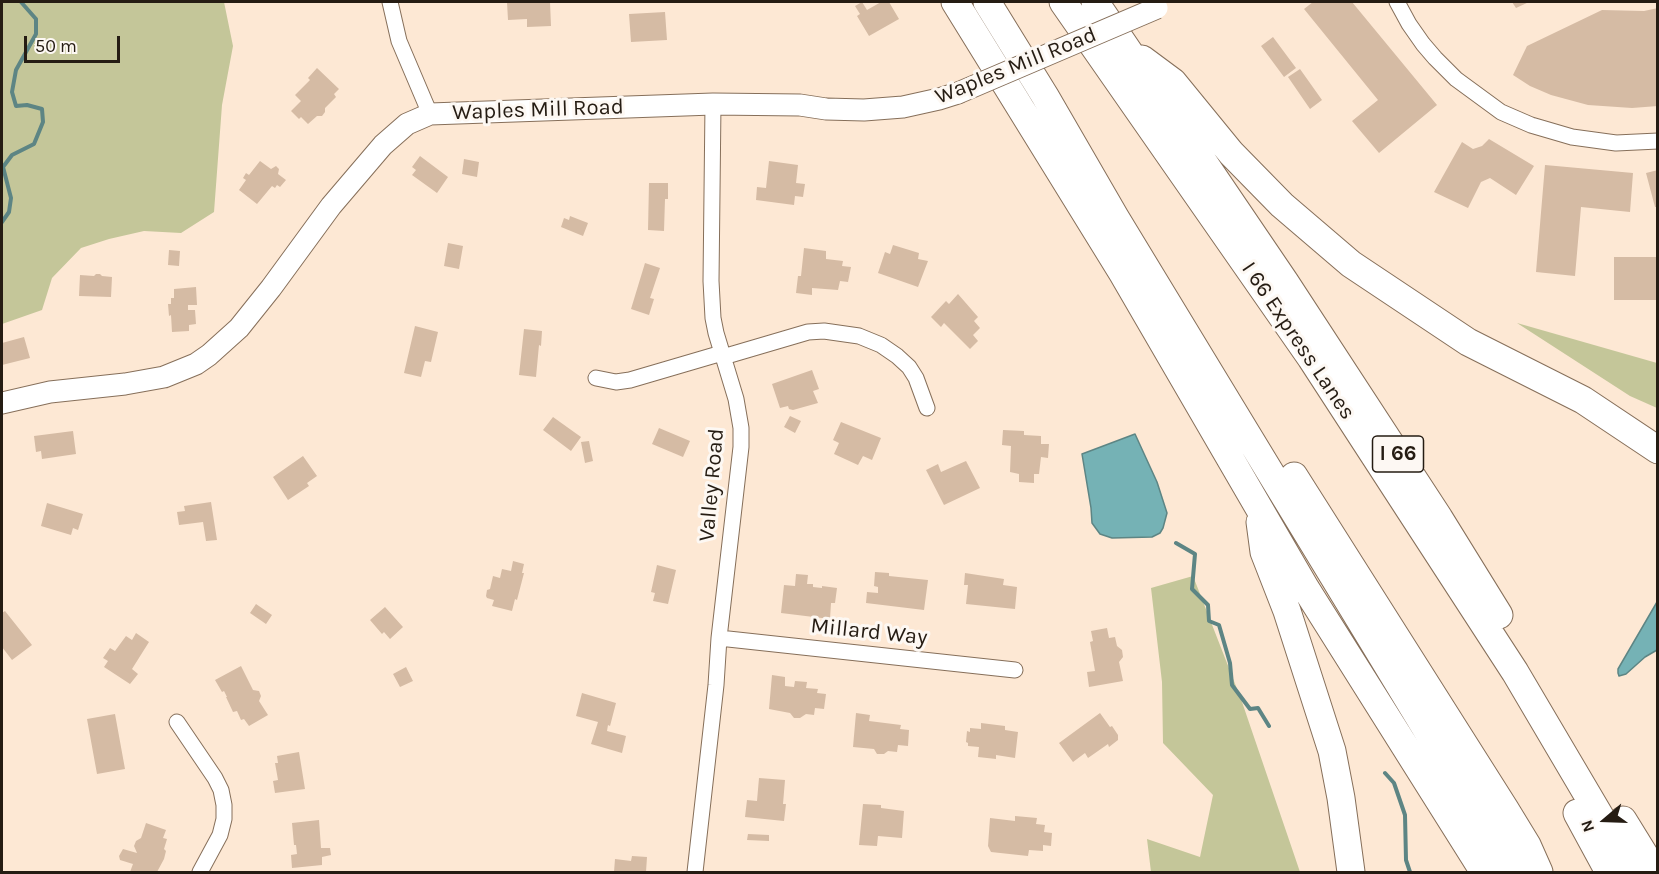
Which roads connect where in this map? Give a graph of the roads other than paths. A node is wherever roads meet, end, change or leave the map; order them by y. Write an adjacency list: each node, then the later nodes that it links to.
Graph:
1 (390, 2): 10 (street)
2 (955, 2): 20 (highway)
3 (987, 2): 12 (highway)
4 (1063, 2): 23 (highway, I 66 Express Lanes)
5 (1095, 2): 8 (highway, I 66)
6 (1397, 2): 11 (street)
7 (1165, 5): 9 (main road, Waples Mill Road, bridge)
8 (1124, 45): 15 (highway); 33 (highway, I 66)
9 (713, 104): 10 (main road, Waples Mill Road); 13 (street, Valley Road)
10 (430, 114): 16 (main road, Waples Mill Road)
11 (1658, 141)
12 (1114, 217): 29 (highway); 30 (highway)
13 (722, 355): 14 (street); 17 (street); 21 (street, Valley Road)
14 (596, 378)
15 (1583, 400): 18 (highway); 19 (highway)
16 (2, 403)
17 (927, 408)
18 (1658, 443)
19 (1658, 450)
20 (1257, 503): 27 (highway); 28 (highway)
21 (719, 638): 22 (street, Millard Way); 26 (street, Valley Road)
22 (1015, 670)
23 (1515, 672): 31 (highway); 32 (highway, I 66 Express Lanes)
24 (177, 722): 25 (street)
25 (200, 873)
26 (695, 873)
27 (1351, 873)
28 (1484, 873)
29 (1514, 873)
30 (1539, 873)
31 (1609, 873)
32 (1633, 873)
33 (1655, 873)

